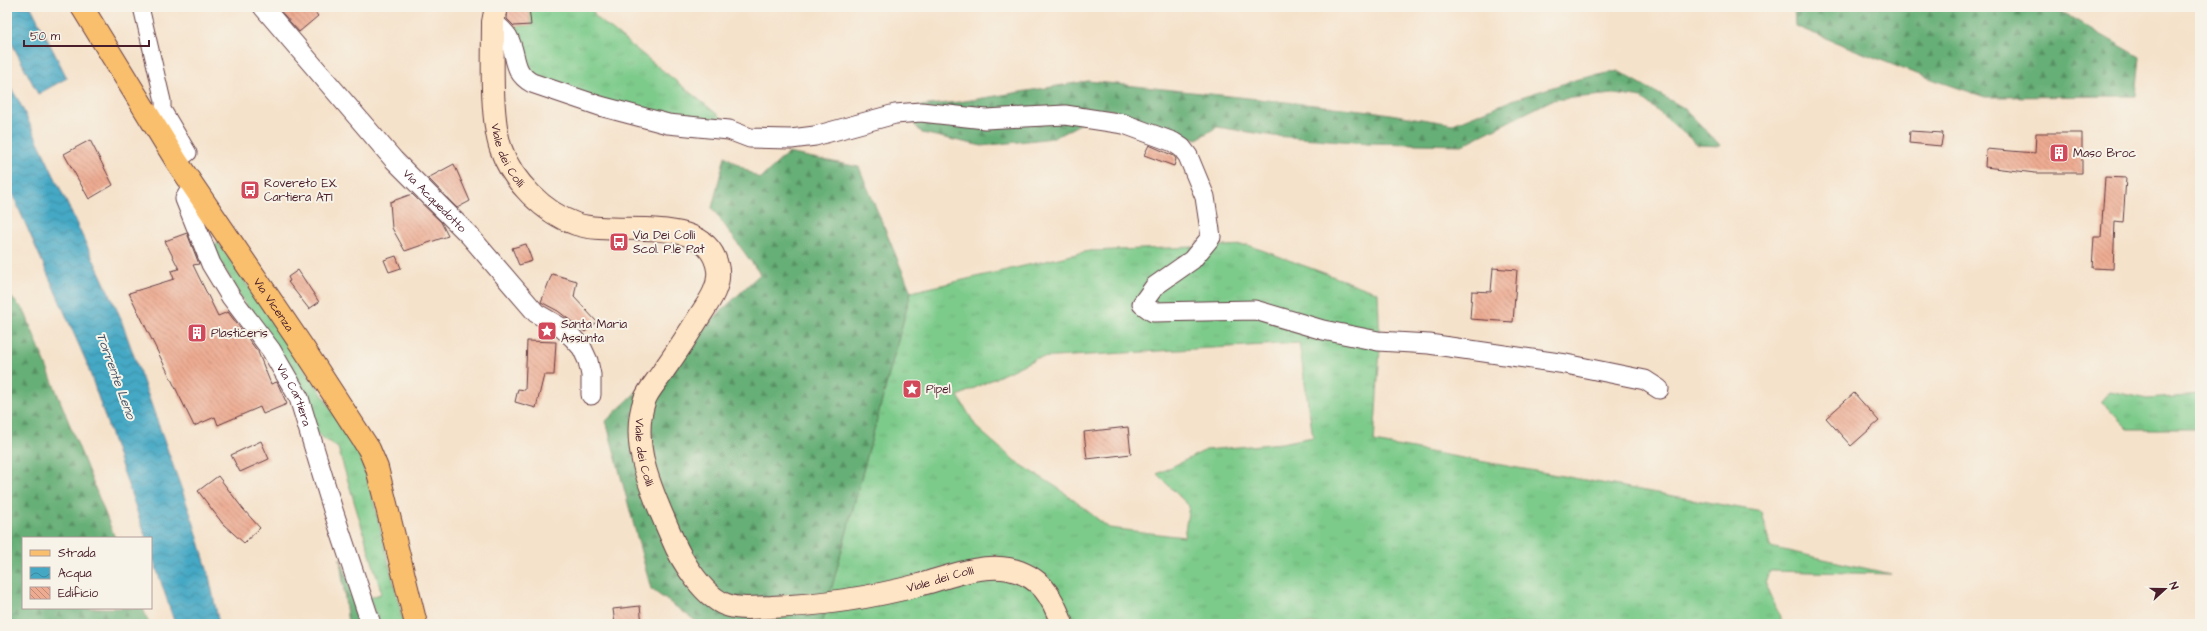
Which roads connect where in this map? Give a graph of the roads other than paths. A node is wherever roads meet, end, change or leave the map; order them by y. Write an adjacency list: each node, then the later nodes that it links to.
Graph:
1 (82, 7): 5 (main road, Via Vicenza)
2 (141, 7): 5 (street)
3 (262, 7): 8 (street, Via Acquedotto)
4 (495, 14): 7 (street); 11 (main road, Viale dei Colli)
5 (177, 162): 6 (main road, Via Vicenza)
6 (193, 185): 9 (street, Via Cartiera); 10 (main road, Via Vicenza)
7 (1659, 389)
8 (591, 395)
9 (371, 624)
10 (416, 624)
11 (1062, 624)

